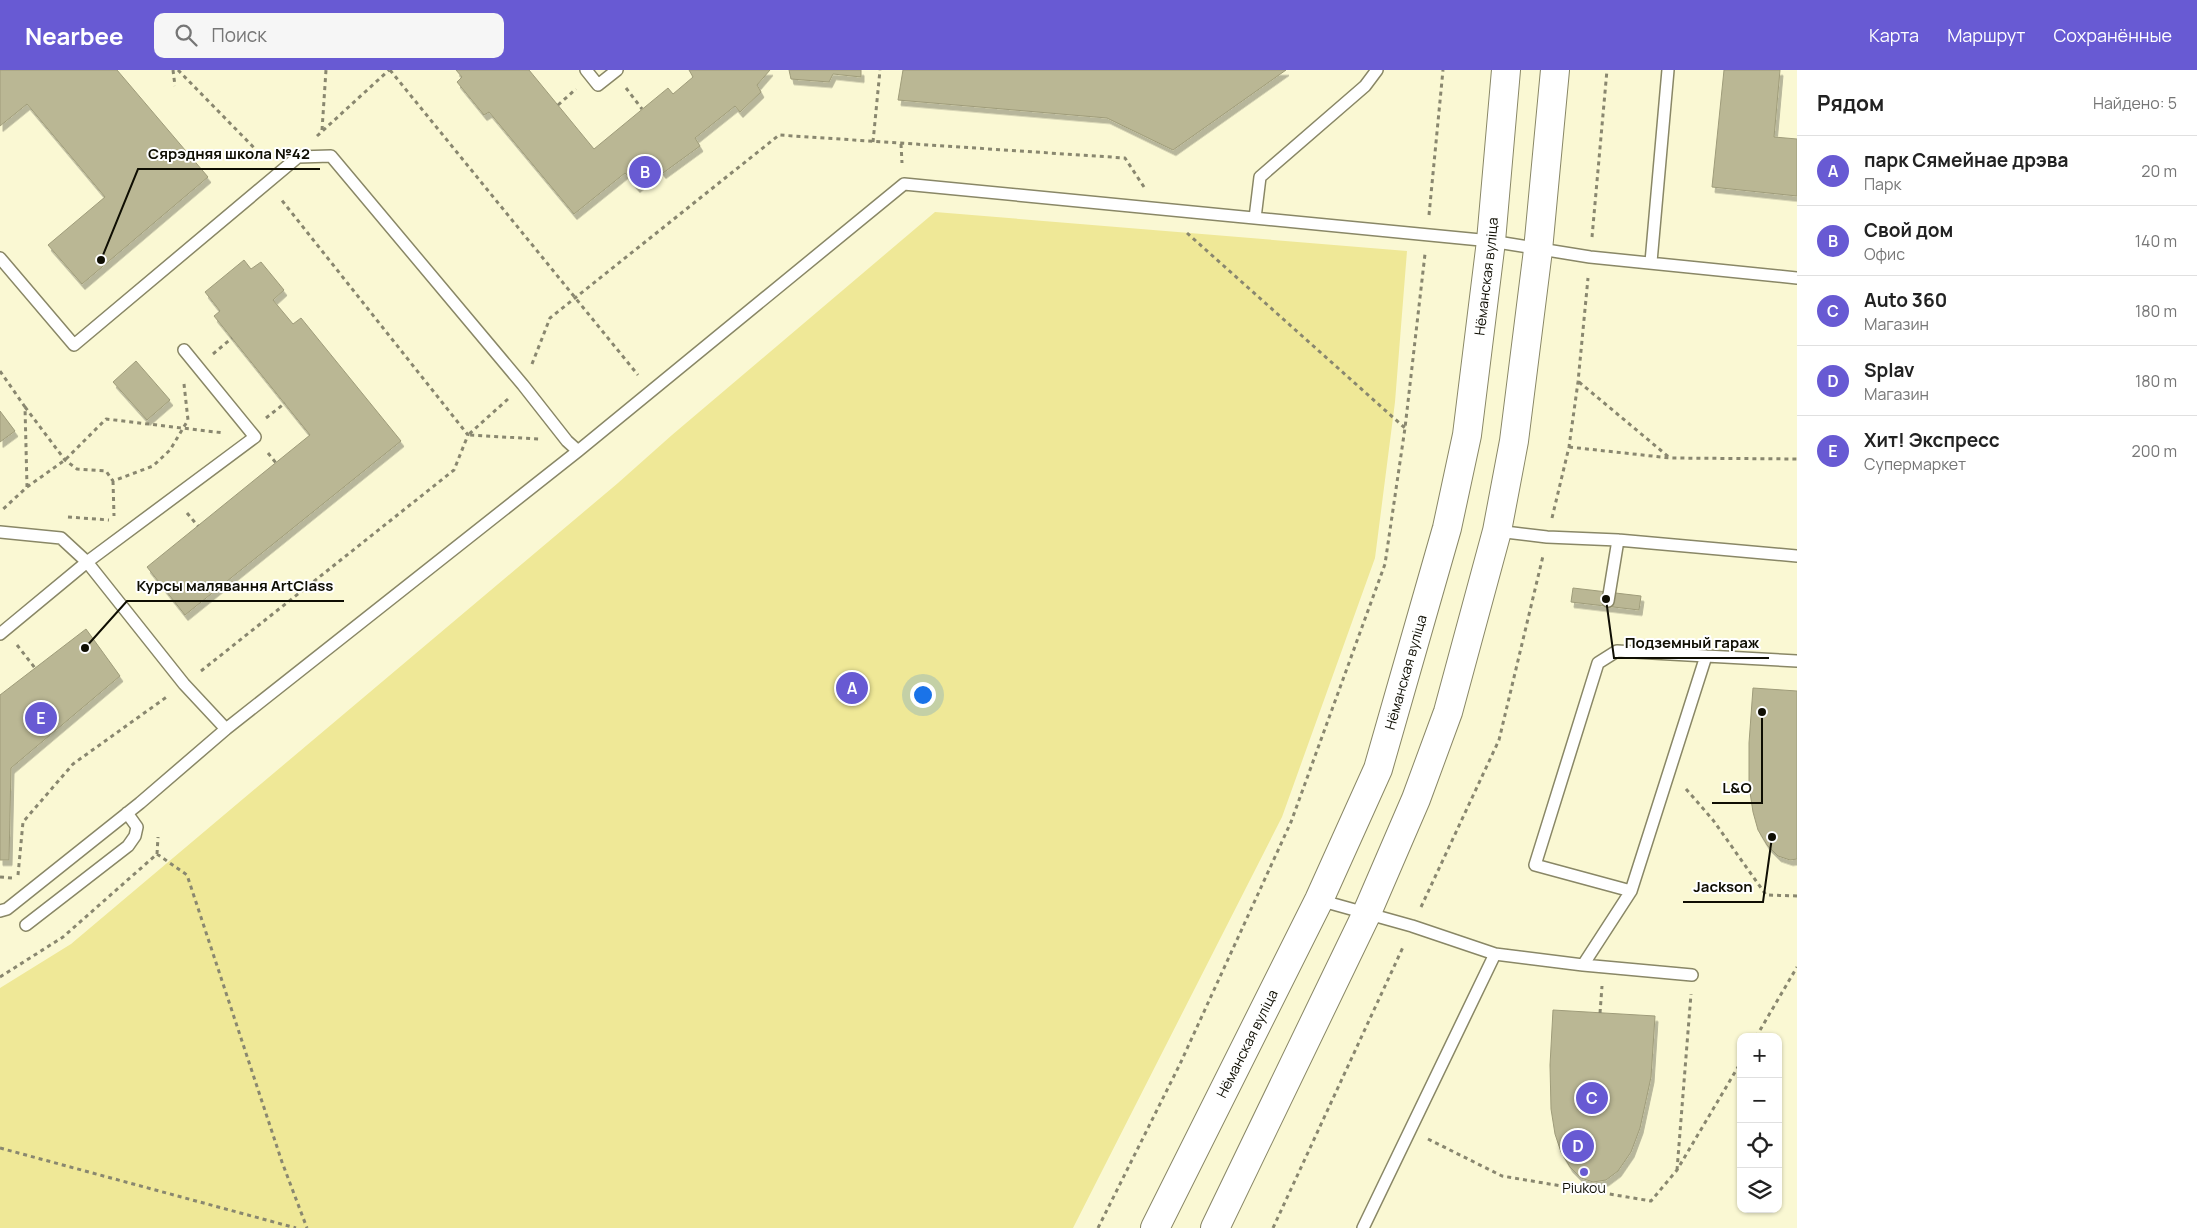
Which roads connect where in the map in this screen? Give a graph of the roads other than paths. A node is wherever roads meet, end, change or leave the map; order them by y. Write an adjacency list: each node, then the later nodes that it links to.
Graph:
1 (586, 70): 6 (lane)
2 (1377, 70): 7 (lane)
3 (1506, 70): 8 (main road, Нёманская вуліца)
4 (1555, 70): 9 (main road)
5 (1668, 70): 11 (lane)
6 (616, 71)
7 (1256, 218): 8 (lane); 14 (lane)
8 (1491, 241): 9 (lane); 27 (main road, Нёманская вуліца)
9 (1538, 250): 11 (lane); 15 (main road)
10 (0, 258): 14 (lane)
11 (1652, 262): 12 (lane)
12 (1797, 278)
13 (187, 353): 19 (lane)
14 (578, 451): 24 (lane)
15 (1497, 531): 17 (lane); 29 (main road)
16 (0, 532): 19 (lane)
17 (1618, 540): 18 (lane); 20 (lane)
18 (1797, 556)
19 (87, 562): 21 (lane); 24 (lane)
20 (1608, 601)
21 (2, 633)
22 (1706, 656): 23 (lane); 26 (lane); 26 (lane)
23 (1797, 661)
24 (226, 729): 25 (lane)
25 (127, 813): 28 (lane); 30 (lane)
26 (1630, 891): 32 (lane)
27 (1319, 900): 29 (lane); 34 (main road, Нёманская вуліца)
28 (0, 911)
29 (1366, 915): 31 (lane); 35 (main road)
30 (26, 924)
31 (1495, 954): 32 (lane); 36 (lane)
32 (1583, 965): 33 (lane)
33 (1692, 975)
34 (1155, 1228)
35 (1215, 1228)
36 (1363, 1228)

